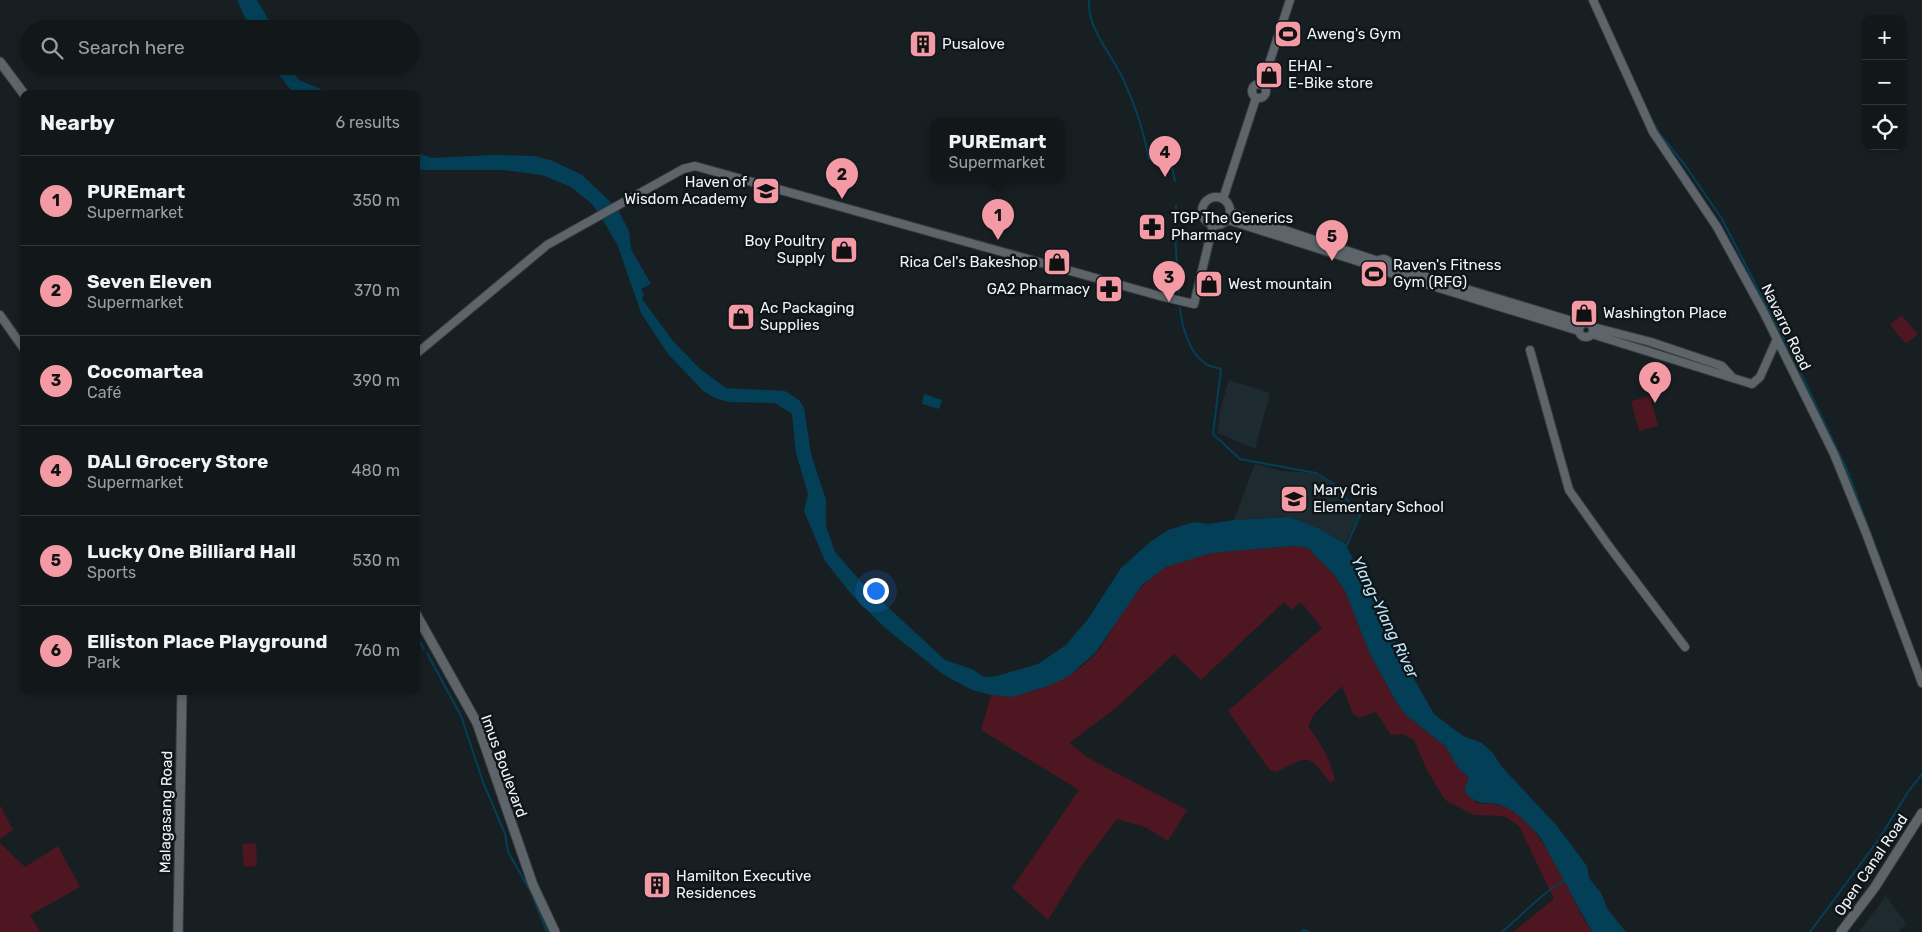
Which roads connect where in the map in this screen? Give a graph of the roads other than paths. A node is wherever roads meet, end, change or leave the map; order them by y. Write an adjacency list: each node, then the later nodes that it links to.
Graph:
1 (1290, 0): 5 (street)
2 (1593, 0): 13 (street, Navarro Road)
3 (0, 62): 4 (main road)
4 (21, 90)
5 (1223, 199): 6 (street); 7 (street)
6 (1229, 216): 7 (street); 8 (street)
7 (1213, 226): 16 (street)
8 (1377, 264): 9 (street); 9 (street)
9 (1389, 269): 11 (street)
10 (0, 315): 14 (street)
11 (1581, 328): 12 (street); 12 (street)
12 (1592, 331): 13 (street)
13 (1776, 341): 19 (street, Navarro Road)
14 (20, 343)
15 (1530, 350): 18 (street)
16 (420, 351)
17 (420, 621): 23 (main road, Imus Boulevard)
18 (1685, 647)
19 (1922, 683)
20 (182, 695): 22 (main road, Malagasang Road)
21 (1922, 813): 24 (main road, Open Canal Road)
22 (178, 932)
23 (554, 932)
24 (1841, 932)

